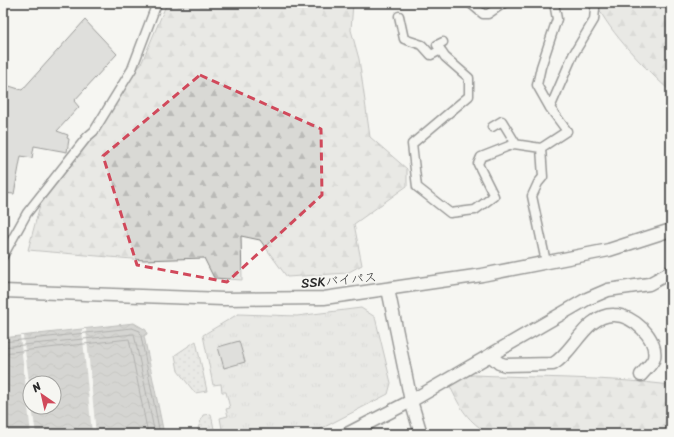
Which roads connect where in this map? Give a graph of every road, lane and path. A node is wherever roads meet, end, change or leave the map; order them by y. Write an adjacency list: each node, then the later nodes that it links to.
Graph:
1 (157, 3): 12 (street)
2 (470, 3): 3 (street)
3 (504, 3)
4 (554, 3): 7 (street)
5 (595, 8): 7 (street)
6 (399, 16): 9 (street)
7 (550, 108): 10 (street)
8 (492, 127): 9 (street)
9 (516, 144): 10 (street)
10 (541, 148): 13 (street)
11 (671, 230): 13 (street, SSKバイパス)
12 (3, 256)
13 (546, 262): 15 (street, SSKバイパス)
14 (671, 272): 17 (street)
15 (388, 289): 16 (street, SSKバイパス); 19 (street)
16 (3, 291)
17 (490, 355): 18 (street); 19 (street)
18 (641, 374)
19 (411, 401): 20 (street); 21 (street)
20 (347, 434)
21 (421, 434)

